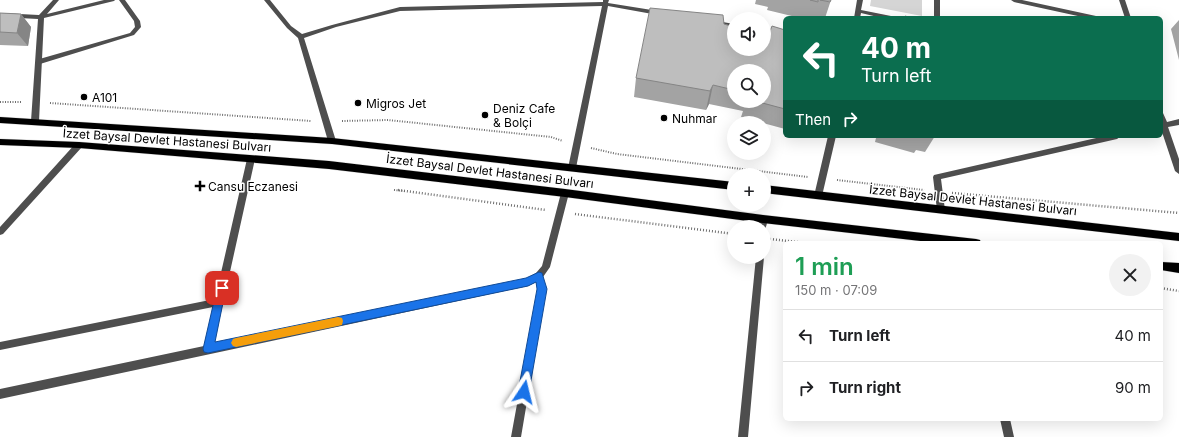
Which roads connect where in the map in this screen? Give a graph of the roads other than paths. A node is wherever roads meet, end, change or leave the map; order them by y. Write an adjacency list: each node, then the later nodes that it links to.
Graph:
1 (56, 0): 19 (street)
2 (112, 0): 19 (street)
3 (122, 0): 25 (street)
4 (267, 0): 24 (street)
5 (860, 0): 11 (street)
6 (937, 0): 16 (street)
7 (1014, 0): 9 (street)
8 (1122, 0): 18 (street)
9 (1026, 1): 17 (street)
10 (605, 2): 13 (street); 24 (street); 36 (street)
11 (858, 11): 14 (street); 15 (street)
12 (0, 15): 19 (street)
13 (665, 15)
14 (857, 16)
15 (882, 16)
16 (937, 16)
17 (1088, 16)
18 (1127, 16)
19 (41, 17): 25 (street)
20 (711, 22): 21 (street)
21 (727, 25)
22 (771, 32): 23 (street)
23 (783, 35)
24 (301, 37): 32 (street)
25 (38, 62): 27 (street)
26 (0, 120): 27 (main road, İzzet Baysal Devlet Hastanesi Bulvarı)
27 (35, 121): 32 (main road, İzzet Baysal Devlet Hastanesi Bulvarı)
28 (1179, 122): 29 (street)
29 (1163, 125): 37 (street)
30 (832, 138): 41 (street)
31 (1108, 138): 42 (street)
32 (332, 141): 36 (main road, İzzet Baysal Devlet Hastanesi Bulvarı)
33 (0, 142): 34 (main road, İzzet Baysal Devlet Hastanesi Bulvarı)
34 (79, 145): 35 (main road, İzzet Baysal Devlet Hastanesi Bulvarı); 45 (street)
35 (251, 160): 40 (main road, İzzet Baysal Devlet Hastanesi Bulvarı); 52 (street)
36 (572, 168): 38 (main road, İzzet Baysal Devlet Hastanesi Bulvarı)
37 (1179, 171)
38 (727, 185)
39 (771, 190): 41 (main road, İzzet Baysal Devlet Hastanesi Bulvarı)
40 (566, 193): 43 (main road, İzzet Baysal Devlet Hastanesi Bulvarı); 51 (street)
41 (818, 196): 42 (main road, İzzet Baysal Devlet Hastanesi Bulvarı)
42 (941, 210): 46 (main road, İzzet Baysal Devlet Hastanesi Bulvarı)
43 (743, 220)
44 (771, 224): 47 (main road, İzzet Baysal Devlet Hastanesi Bulvarı)
45 (0, 232)
46 (1179, 236)
47 (950, 241)
48 (759, 264): 58 (street)
49 (1163, 266): 50 (main road)
50 (1179, 268)
51 (539, 276): 54 (street); 57 (street)
52 (218, 302): 53 (street); 54 (street)
53 (0, 346)
54 (208, 349): 55 (street)
55 (0, 394)
56 (1005, 421): 59 (street)
57 (516, 437)
58 (743, 437)
59 (1009, 437)

